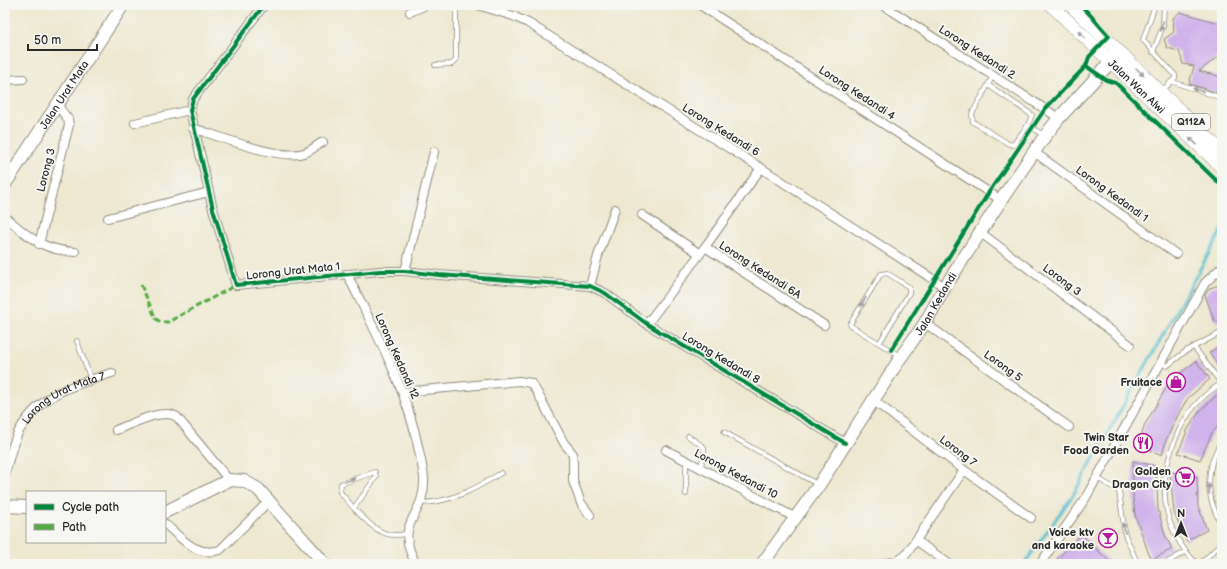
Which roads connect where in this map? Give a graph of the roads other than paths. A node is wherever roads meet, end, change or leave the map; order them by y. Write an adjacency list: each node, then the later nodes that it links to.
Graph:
1 (123, 5): 24 (street, Jalan Urat Mata)
2 (264, 5): 25 (street)
3 (426, 5): 12 (street)
4 (456, 5): 16 (lane)
5 (478, 5): 36 (street, Lorong Kedandi 6)
6 (700, 5): 39 (street, Lorong Kedandi 4)
7 (883, 5): 17 (street, Lorong Kedandi 2)
8 (1051, 5): 15 (main road, Jalan Wan Alwi, one-way to 8)
9 (1071, 5): 13 (main road, Jalan Wan Alwi / Q112A)
10 (1155, 5): 14 (lane)
11 (1164, 5): 14 (lane, one-way to 14)
12 (410, 12)
13 (1120, 52): 15 (street, Jalan Kedandi); 22 (main road, Jalan Wan Alwi / Q112A, one-way to 22)
14 (1153, 52): 20 (lane)
15 (1110, 62): 26 (street, Jalan Kedandi); 35 (main road, Jalan Wan Alwi, one-way to 15)
16 (435, 65)
17 (993, 76): 21 (lane); 26 (street, Lorong Kedandi 2)
18 (23, 79): 19 (street)
19 (5, 80)
20 (1173, 82): 22 (lane); 23 (lane, one-way to 20)
21 (988, 85): 28 (lane); 28 (lane)
22 (1160, 93): 34 (main road, Jalan Wan Alwi / Q112A)
23 (1222, 98)
24 (57, 105): 37 (street, Jalan Urat Mata); 45 (street, Lorong 3)
25 (190, 110): 27 (street); 29 (street, Lorong Urat Mata 1)
26 (1059, 118): 30 (street, Jalan Kedandi)
27 (136, 123)
28 (1028, 125): 30 (lane)
29 (193, 128): 31 (street); 38 (street, Lorong Urat Mata 1)
30 (1046, 136): 33 (street, Jalan Kedandi)
31 (323, 142)
32 (434, 152): 50 (street)
33 (1034, 152): 39 (street, Jalan Kedandi); 48 (street, Lorong Kedandi 1)
34 (1222, 152)
35 (1222, 167)
36 (761, 168): 46 (street, Lorong Kedandi 6A); 53 (street, Lorong Kedandi 6)
37 (5, 184)
38 (209, 192): 43 (street); 51 (street, Lorong Urat Mata 1)
39 (1001, 200): 44 (street, Jalan Kedandi)
40 (615, 209): 52 (street)
41 (642, 214): 46 (street)
42 (5, 217): 45 (street)
43 (108, 218)
44 (981, 233): 53 (street, Jalan Kedandi); 60 (street, Lorong 3)
45 (39, 244): 47 (street)
46 (703, 250): 55 (street); 56 (street, Lorong Kedandi 6A)
47 (75, 252)
48 (1176, 254)
49 (1222, 267): 63 (street)
50 (405, 271): 51 (street, Lorong Urat Mata 1); 52 (street, Lorong Urat Mata 1)
51 (348, 274): 67 (street, Lorong Kedandi 12)
52 (590, 286): 55 (street, Lorong Kedandi 8)
53 (945, 287): 54 (street, Jalan Kedandi)
54 (925, 323): 62 (street, Jalan Kedandi); 69 (street, Lorong 5)
55 (647, 324): 74 (street, Lorong Kedandi 8)
56 (824, 325)
57 (1222, 332): 61 (lane)
58 (77, 341): 65 (lane)
59 (880, 342): 59 (lane, one-way to 59); 62 (lane)
60 (1130, 345)
61 (1194, 346): 63 (lane); 66 (lane)
62 (901, 357): 68 (street, Jalan Kedandi)
63 (1160, 363): 81 (street)
64 (112, 373): 65 (street, Lorong Urat Mata 7)
65 (91, 380): 80 (street, Lorong Urat Mata 7)
66 (1221, 383): 99 (lane)
67 (403, 392): 86 (street, Lorong Kedandi 12); 91 (street)
68 (873, 400): 74 (street, Jalan Kedandi); 78 (street, Lorong 7)
69 (1069, 427)
70 (116, 430): 82 (street)
71 (724, 432): 83 (lane)
72 (688, 436): 77 (lane)
73 (1222, 440): 95 (lane, one-way to 73)
74 (845, 443): 83 (street, Jalan Kedandi)
75 (666, 450): 76 (street, Lorong Kedandi 10)
76 (686, 460): 77 (street, Lorong Kedandi 10); 84 (lane)
77 (700, 468): 92 (street, Lorong Kedandi 10)
78 (964, 470): 93 (street, Lorong 7); 97 (street)
79 (501, 473): 86 (lane)
80 (5, 474)
81 (1097, 478): 105 (street); 106 (lane, one-way to 81)
82 (228, 480): 85 (street); 90 (street)
83 (819, 486): 92 (street, Jalan Kedandi)
84 (686, 494)
85 (269, 501): 94 (street); 100 (street)
86 (421, 503): 96 (street, Lorong Kedandi 12)
87 (5, 506): 88 (street)
88 (26, 507)
89 (354, 508): 89 (lane, one-way to 89); 96 (lane)
90 (166, 511)
91 (590, 515)
92 (796, 518): 102 (street, Jalan Kedandi)
93 (1031, 518)
94 (166, 525)
95 (1222, 525)
96 (406, 534): 101 (street)
97 (917, 541): 103 (street); 104 (street)
98 (1222, 543): 109 (lane)
99 (1185, 552): 107 (lane); 108 (lane)
100 (322, 563)
101 (416, 564)
102 (762, 564)
103 (883, 564)
104 (949, 564)
105 (1040, 564)
106 (1138, 564)
107 (1164, 564)
108 (1197, 564)
109 (1200, 564)

